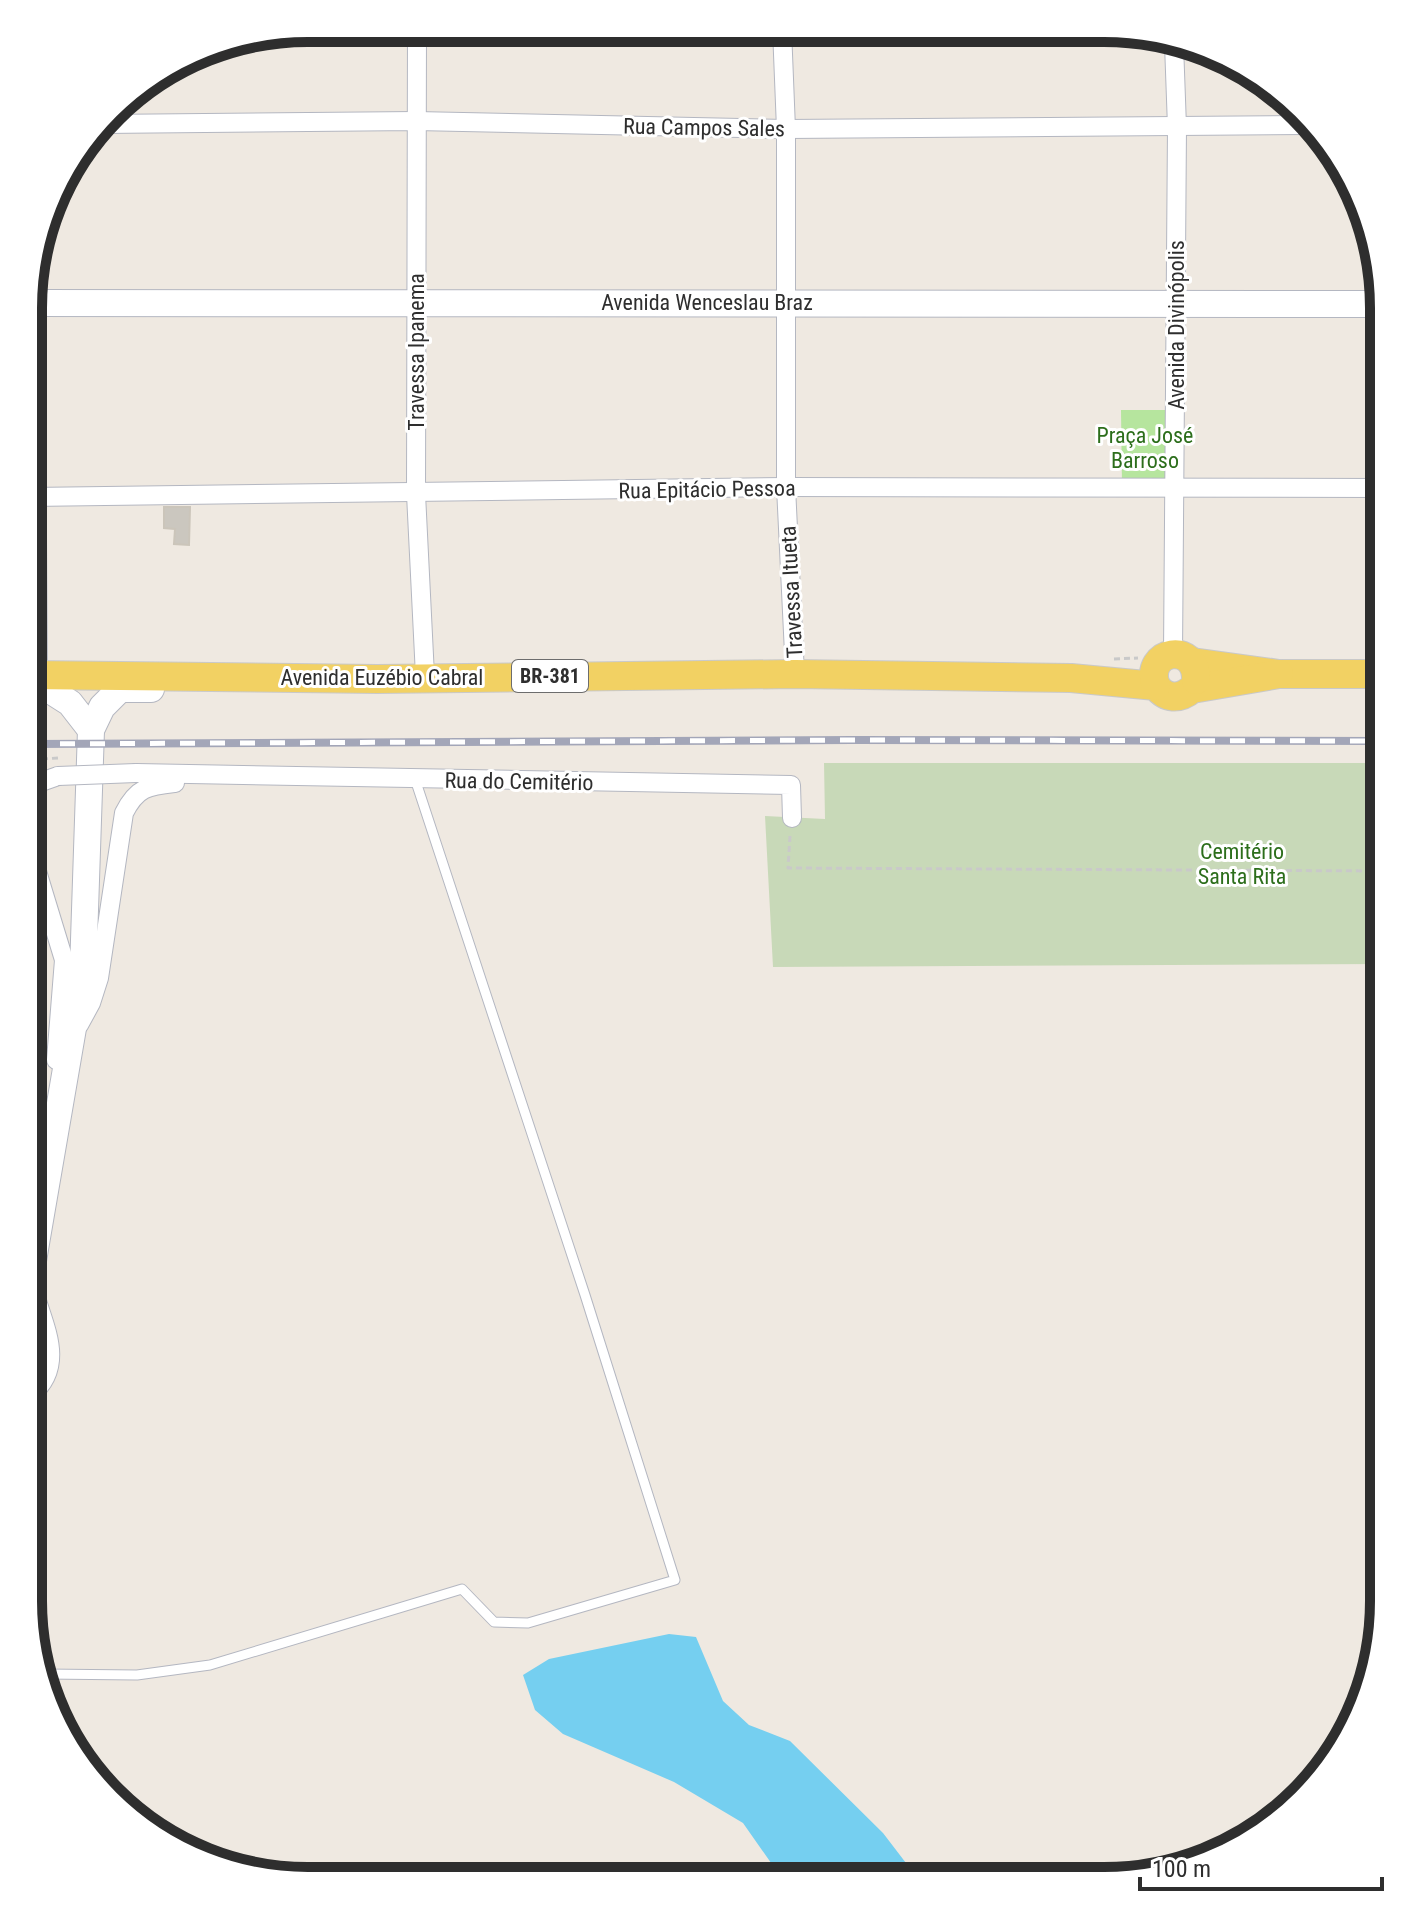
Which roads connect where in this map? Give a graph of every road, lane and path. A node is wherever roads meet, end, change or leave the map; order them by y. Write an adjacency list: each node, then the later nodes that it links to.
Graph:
1 (417, 42): 4 (street, Travessa Ipanema)
2 (783, 42): 8 (street, Travessa Itueta)
3 (1174, 51): 7 (street, Avenida Divinópolis)
4 (416, 121): 5 (street, Rua Campos Sales); 8 (street, Rua Campos Sales); 11 (street, Travessa Ipanema)
5 (116, 124)
6 (1297, 125): 7 (street, Rua Campos Sales)
7 (1177, 127): 8 (street, Rua Campos Sales); 12 (street, Avenida Divinópolis)
8 (786, 129): 9 (street, Travessa Itueta)
9 (785, 302): 11 (street, Avenida Wenceslau Braz); 12 (street, Avenida Wenceslau Braz); 14 (street, Travessa Itueta)
10 (42, 303): 11 (street, Avenida Wenceslau Braz)
11 (415, 303): 17 (street, Travessa Ipanema)
12 (1175, 303): 13 (street, Avenida Wenceslau Braz); 16 (street, Avenida Divinópolis)
13 (1370, 304)
14 (786, 487): 16 (street, Rua Epitácio Pessoa); 17 (street, Rua Epitácio Pessoa); 20 (street, Travessa Itueta)
15 (1370, 488): 16 (street, Rua Epitácio Pessoa)
16 (1175, 489): 19 (street, Avenida Divinópolis)
17 (416, 494): 18 (street, Rua Epitácio Pessoa); 22 (street, Travessa Ipanema)
18 (42, 497)
19 (1174, 671): 20 (main road, Avenida Euzébio Cabral / BR-381); 21 (main road, Avenida Euzébio Cabral / BR-381)
20 (795, 674): 22 (main road, Avenida Euzébio Cabral / BR-381)
21 (1370, 674)
22 (425, 676): 23 (main road, Avenida Euzébio Cabral / BR-381)
23 (377, 679): 24 (main road, Avenida Euzébio Cabral / BR-381); 26 (street)
24 (42, 680)
25 (42, 685): 26 (street)
26 (91, 730): 33 (street)
27 (213, 776): 28 (street, Rua do Cemitério); 29 (street, Rua do Cemitério, bridge); 33 (street, Rua do Cemitério)
28 (415, 779): 30 (street, Rua do Cemitério); 38 (lane)
29 (42, 782)
30 (792, 818): 31 (path)
31 (1370, 871)
32 (42, 888): 34 (street)
33 (73, 1034): 34 (street)
34 (56, 1131): 35 (street)
35 (42, 1211)
36 (42, 1337): 37 (street)
37 (42, 1378)
38 (53, 1674)

